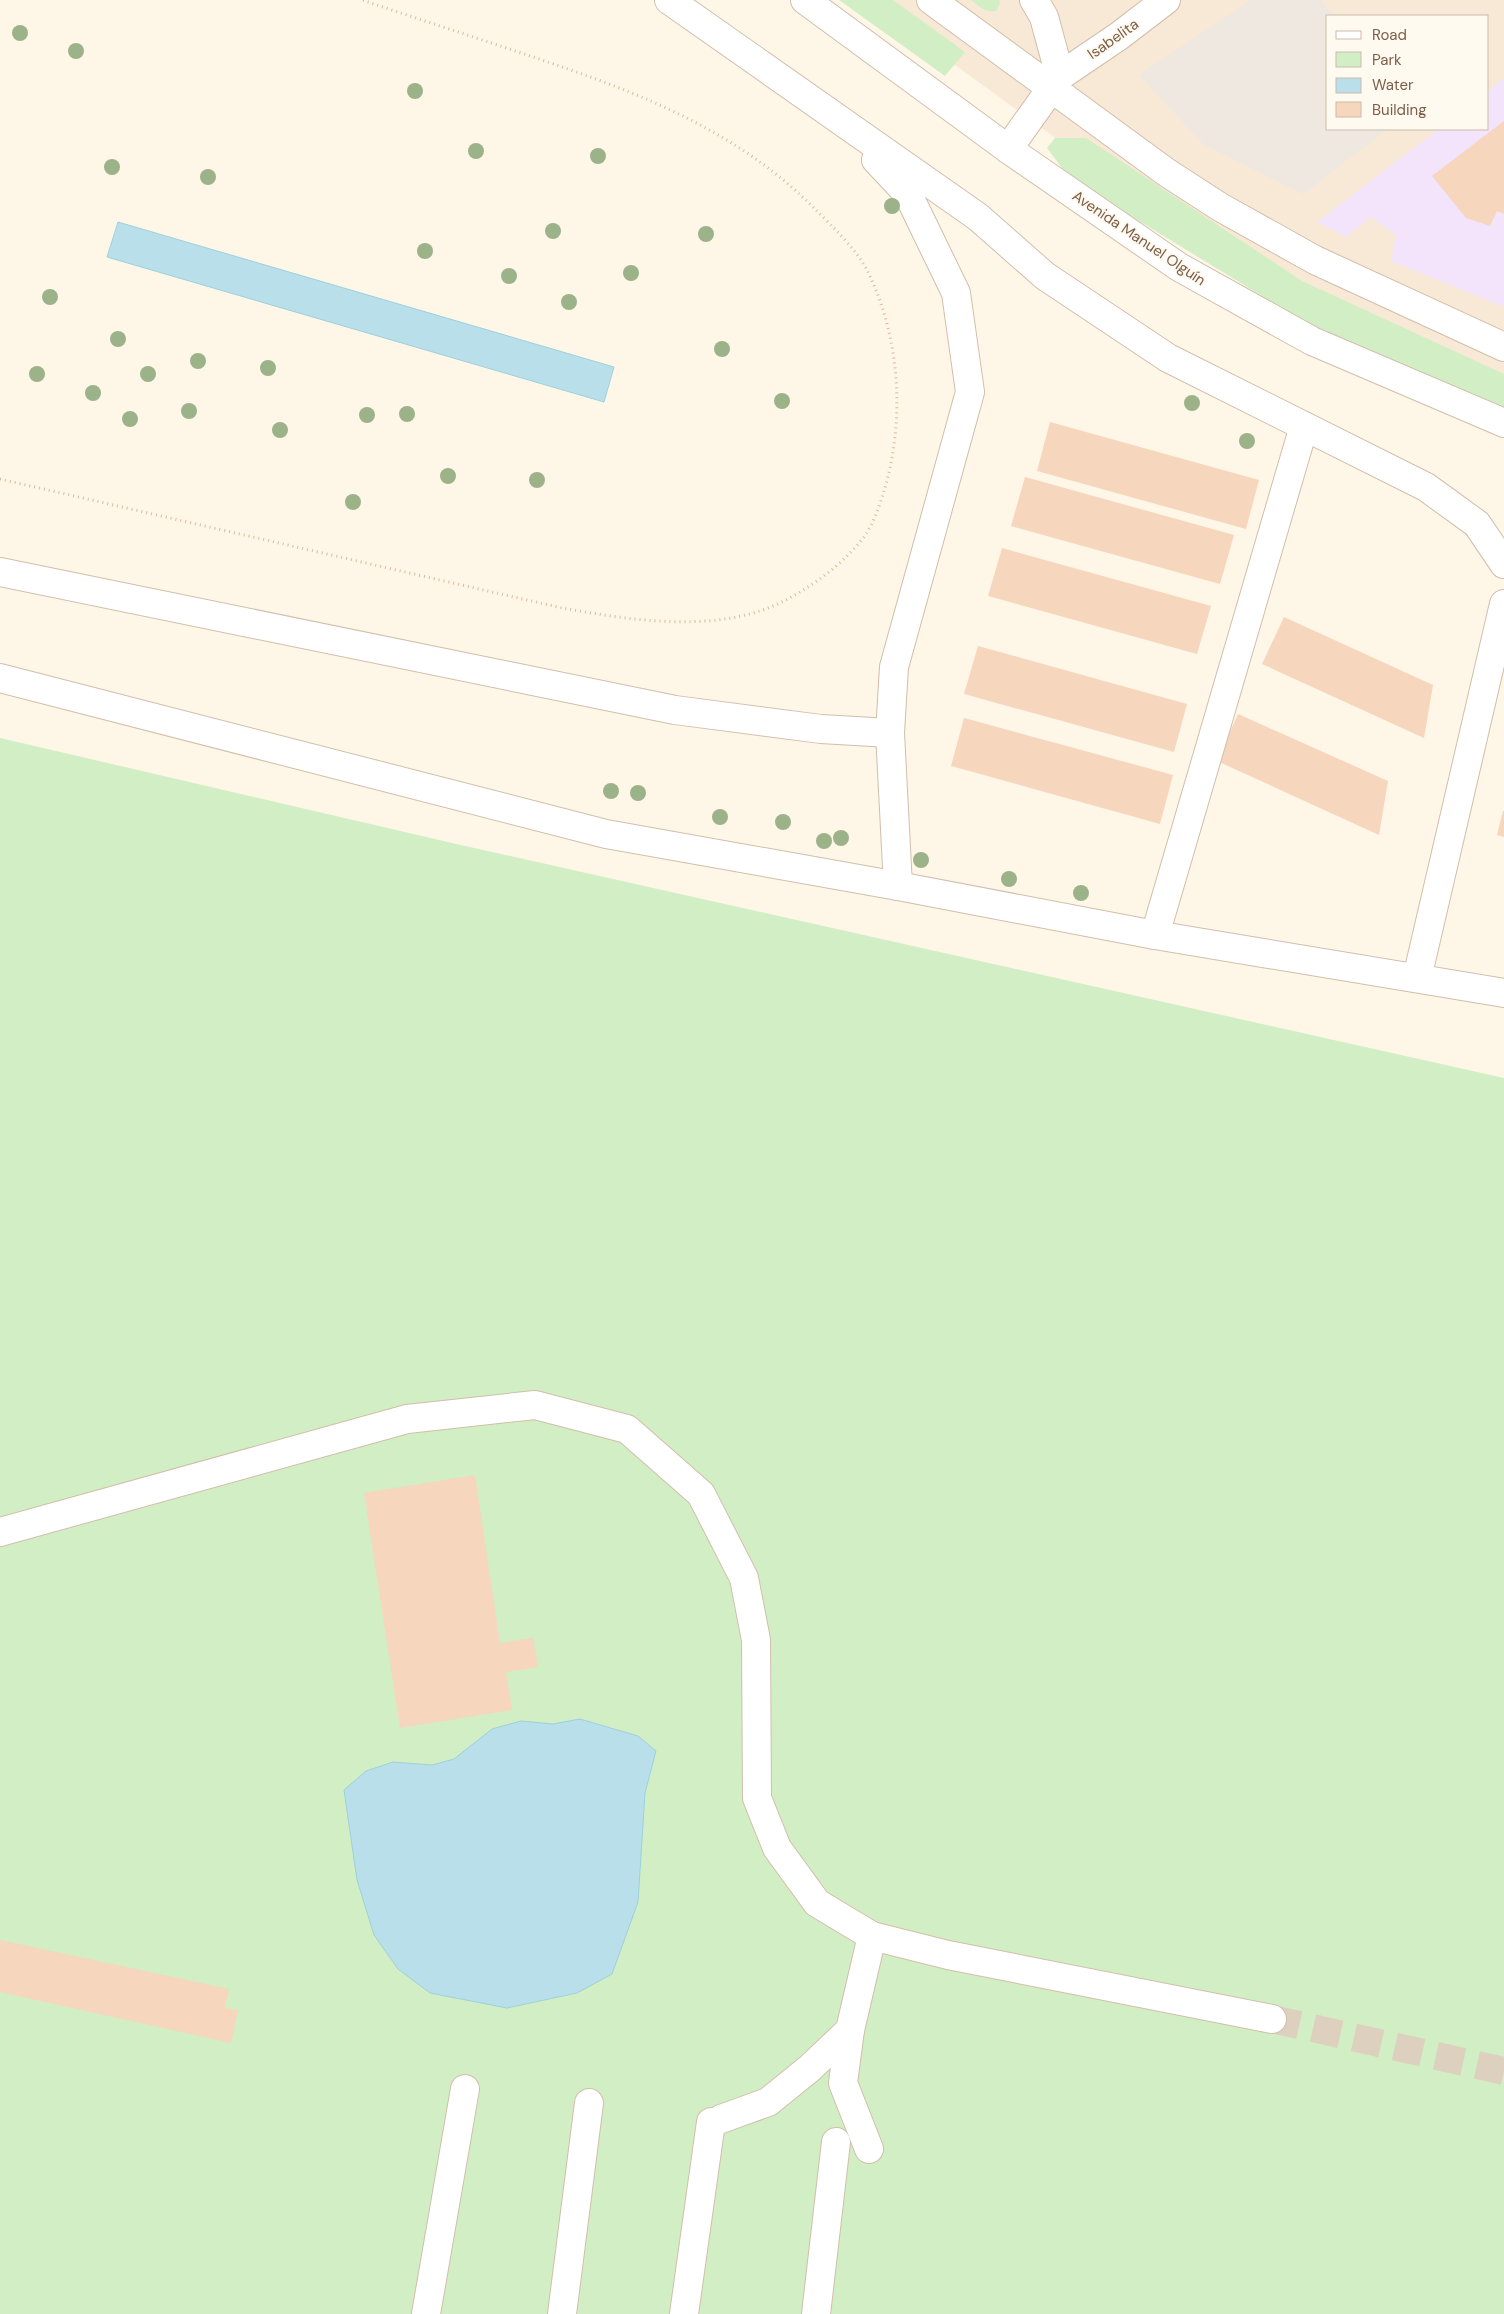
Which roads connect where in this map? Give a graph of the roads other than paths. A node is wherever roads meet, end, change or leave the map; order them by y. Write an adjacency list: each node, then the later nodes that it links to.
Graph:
1 (669, 0): 7 (street)
2 (805, 0): 8 (street, Avenida Manuel Olguín)
3 (932, 0): 6 (street)
4 (1034, 0): 6 (street)
5 (1166, 0): 6 (street, Isabelita)
6 (1056, 82): 8 (street, Isabelita); 9 (street)
7 (837, 118): 11 (street); 16 (street)
8 (1008, 148): 10 (street, Avenida Manuel Olguín)
9 (1504, 347)
10 (1504, 423)
11 (1304, 426): 12 (street); 18 (street)
12 (1504, 564)
13 (0, 572): 16 (street)
14 (1504, 604): 19 (street)
15 (0, 678): 17 (street)
16 (890, 733): 17 (street)
17 (898, 886): 18 (street)
18 (1155, 935): 19 (street)
19 (1417, 978): 20 (street)
20 (1504, 994)
21 (0, 1532): 22 (street)
22 (872, 1936): 23 (street); 24 (street)
23 (1272, 2019)
24 (850, 2030): 28 (street); 31 (street)
25 (465, 2089): 29 (street)
26 (589, 2103): 30 (street)
27 (836, 2142): 32 (street)
28 (868, 2149)
29 (426, 2314)
30 (562, 2314)
31 (684, 2314)
32 (816, 2314)

